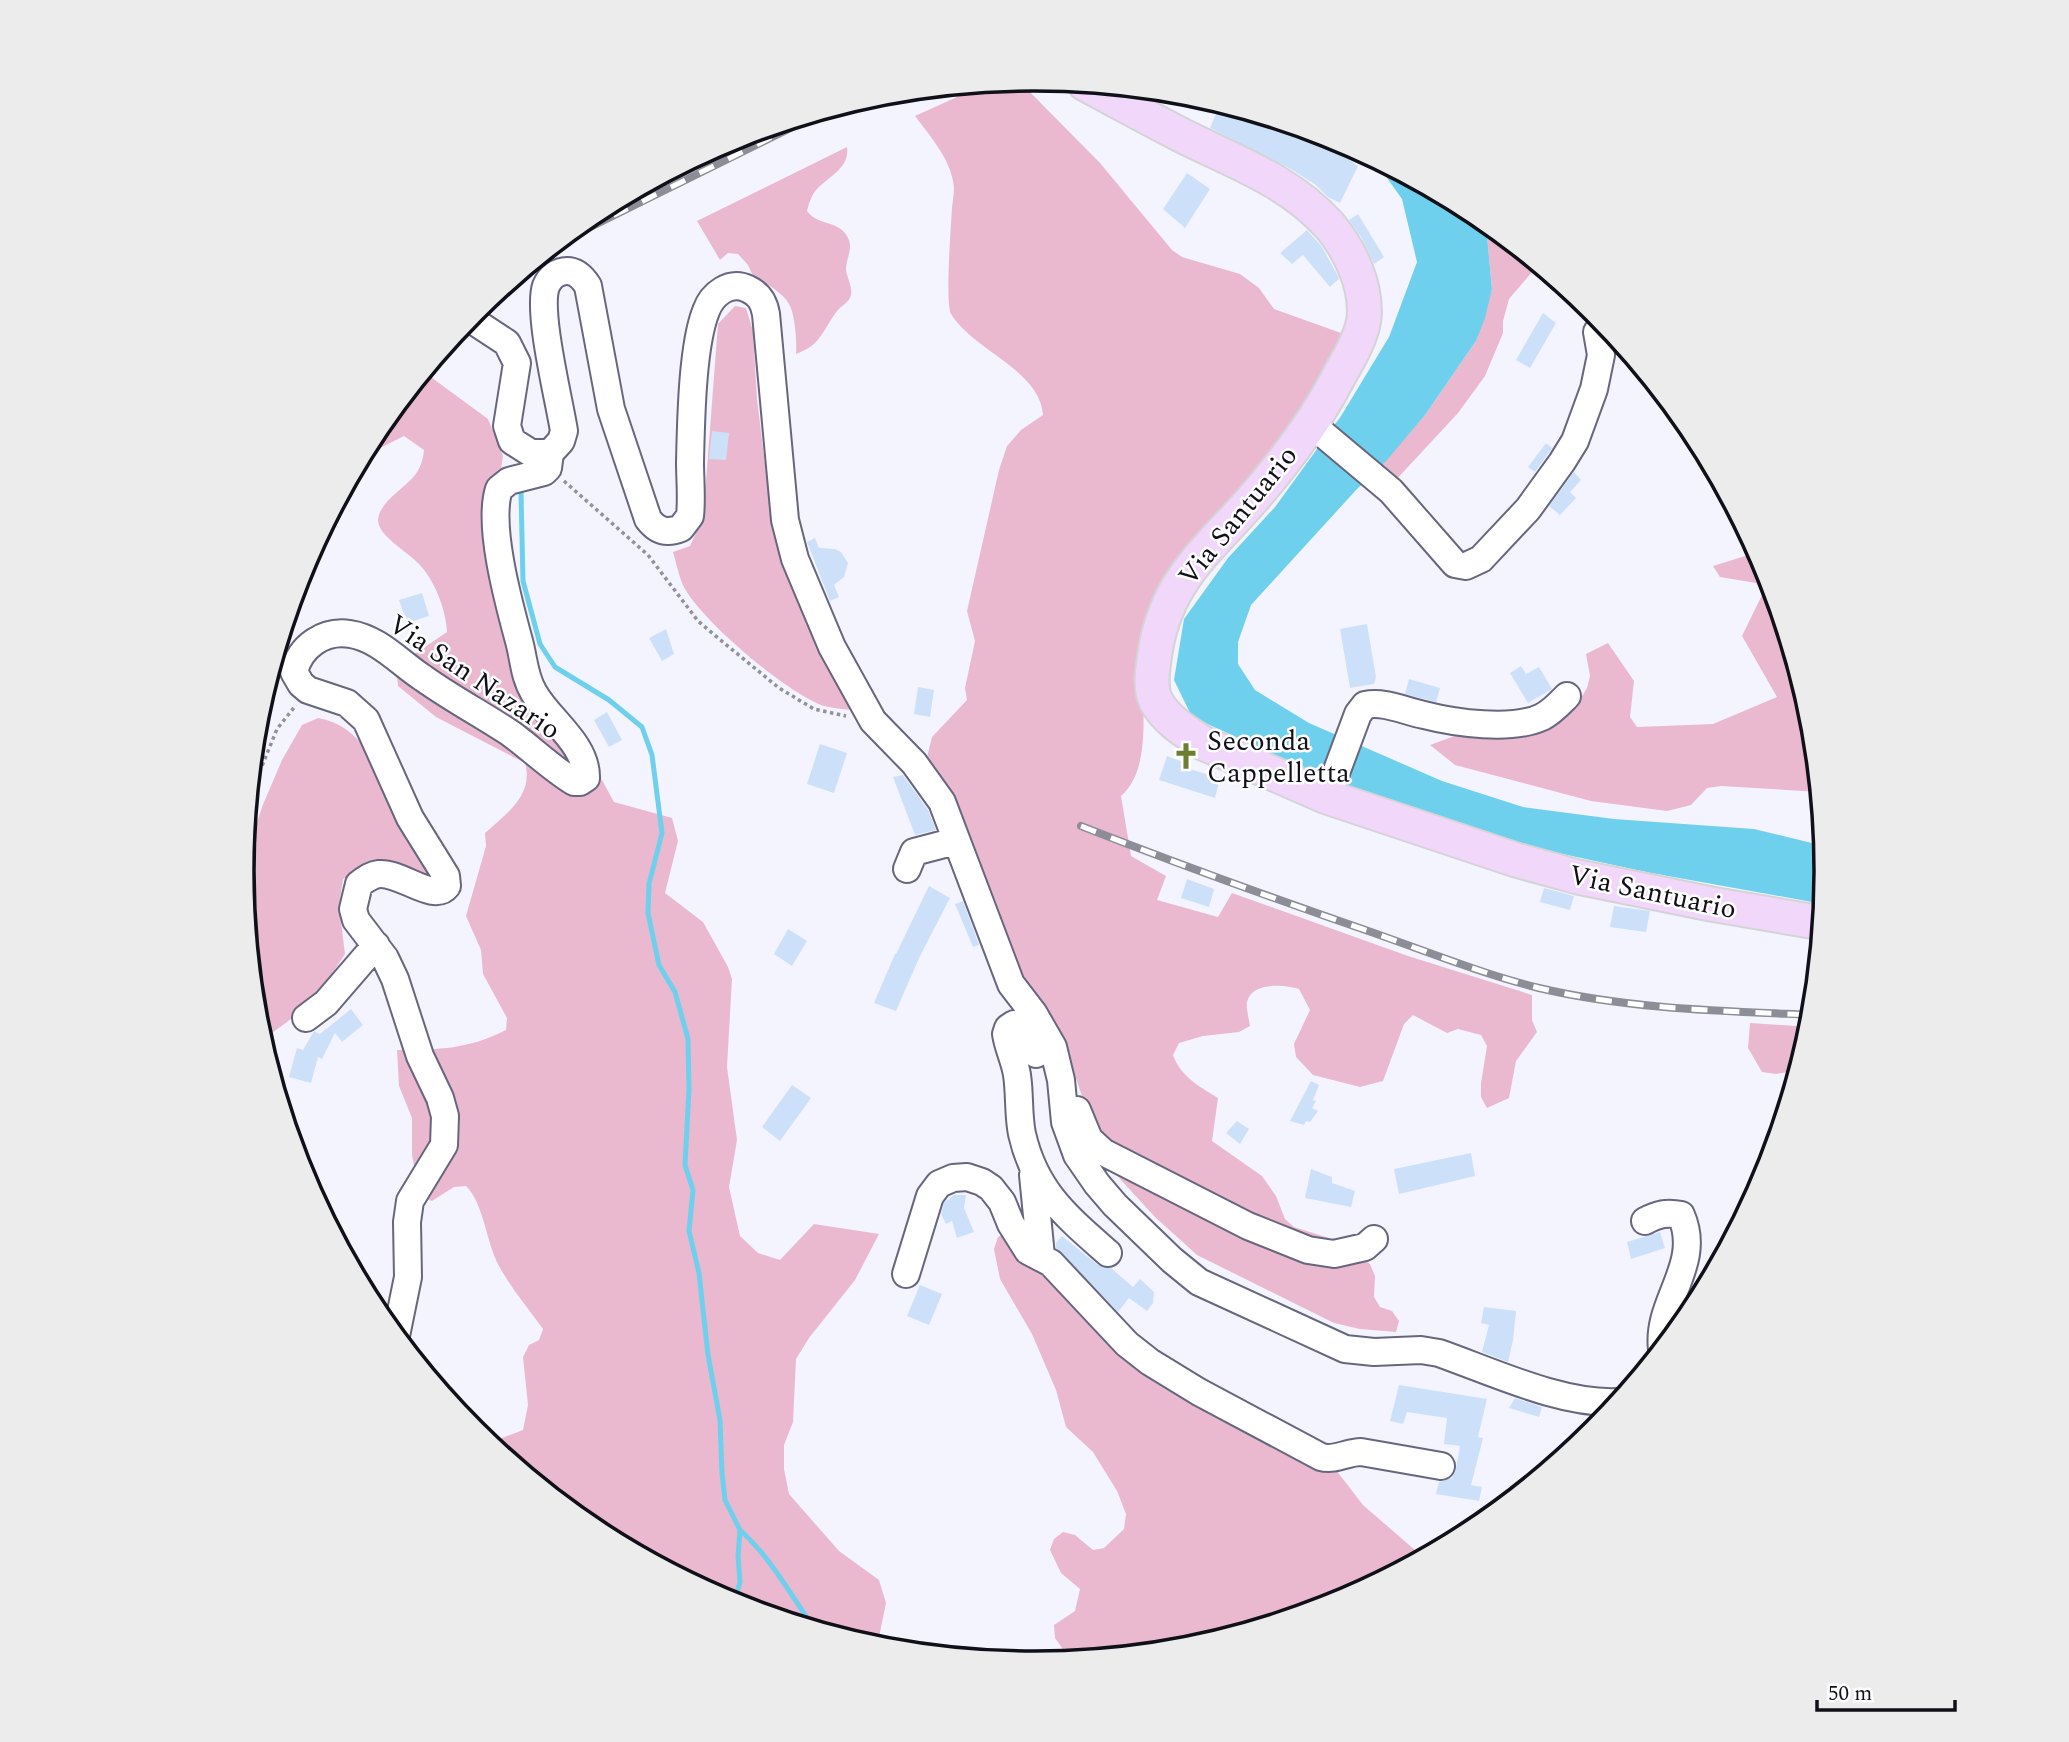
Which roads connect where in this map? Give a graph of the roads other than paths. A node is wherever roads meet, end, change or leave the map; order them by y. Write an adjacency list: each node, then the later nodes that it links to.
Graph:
1 (1105, 95): 4 (main road, Via Santuario)
2 (479, 324): 5 (street)
3 (1597, 332): 4 (street, Via Santuario)
4 (1316, 428): 7 (main road, Via Santuario)
5 (549, 461): 8 (street); 11 (street, Via San Nazario)
6 (1567, 696): 7 (street)
7 (1329, 793): 10 (main road, Via Santuario)
8 (956, 841): 9 (street); 13 (street)
9 (907, 869)
10 (1813, 921)
11 (376, 945): 12 (street); 21 (street)
12 (306, 1018)
13 (1061, 1080): 14 (street); 17 (street)
14 (1065, 1122): 15 (street); 23 (street)
15 (1032, 1169): 18 (street); 19 (street)
16 (1645, 1221): 22 (street)
17 (1374, 1239)
18 (1108, 1254)
19 (1041, 1256): 20 (street); 24 (street)
20 (906, 1274)
21 (399, 1322)
22 (1664, 1331)
23 (1605, 1403)
24 (1441, 1466)

